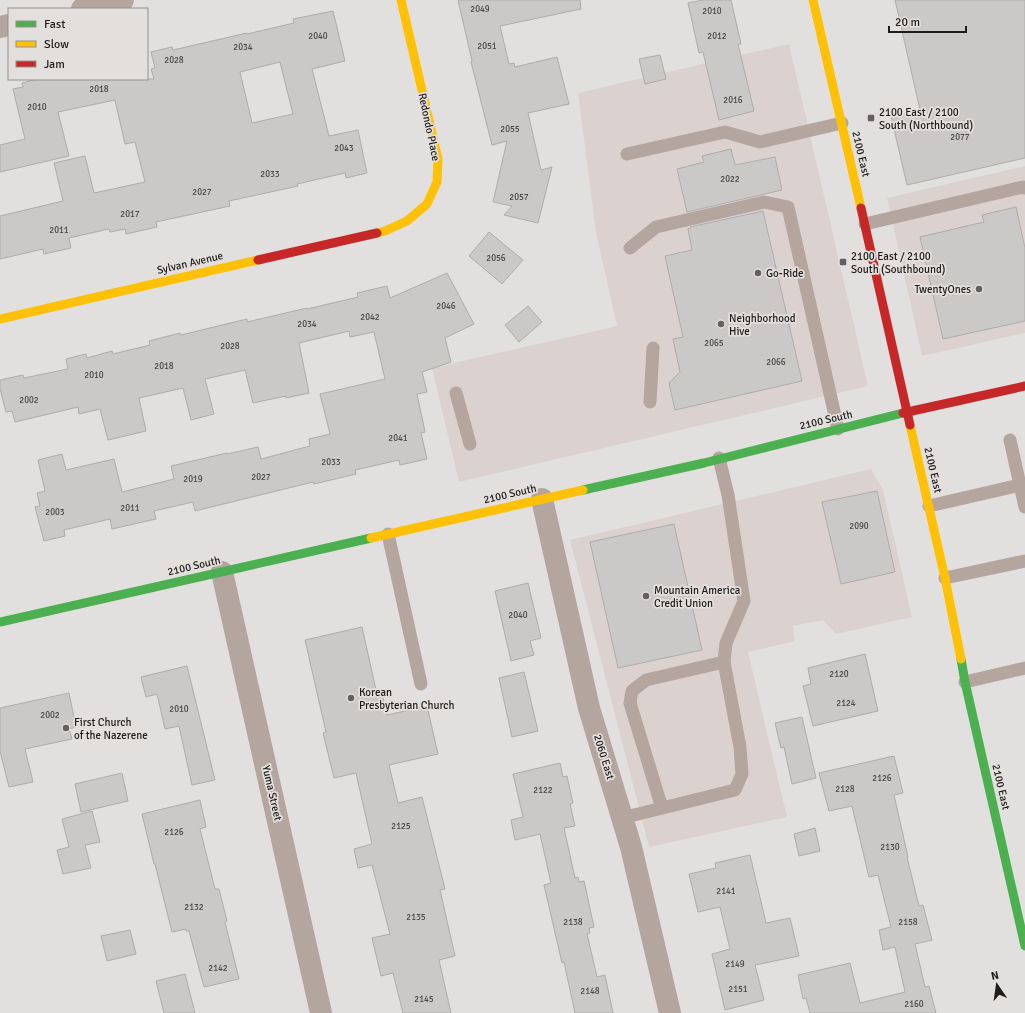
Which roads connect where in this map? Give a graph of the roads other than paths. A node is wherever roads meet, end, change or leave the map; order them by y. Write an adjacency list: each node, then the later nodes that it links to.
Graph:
1 (123, 0): 4 (street)
2 (401, 0): 9 (street, Redondo Place)
3 (813, 0): 5 (street, 2100 East)
4 (87, 8)
5 (842, 124): 6 (lane); 8 (street, 2100 East)
6 (627, 154)
7 (1025, 188): 8 (lane)
8 (865, 224): 16 (street, 2100 East)
9 (385, 231): 11 (street, Sylvan Avenue)
10 (630, 248): 17 (lane)
11 (0, 319)
12 (653, 348): 15 (lane)
13 (1025, 386): 16 (street, 2100 South)
14 (456, 393): 19 (lane)
15 (650, 402)
16 (908, 412): 17 (street, 2100 South); 23 (street, 2100 East)
17 (838, 430): 20 (street, 2100 South)
18 (1010, 440): 21 (lane)
19 (470, 444)
20 (719, 458): 22 (street, 2100 South); 30 (lane)
21 (1020, 485): 23 (lane); 24 (lane)
22 (542, 499): 25 (street, 2100 South); 35 (street, 2060 East)
23 (929, 506): 28 (street, 2100 East)
24 (1025, 506)
25 (388, 534): 27 (street, 2100 South); 33 (lane)
26 (1025, 561): 28 (lane)
27 (222, 572): 29 (street, 2100 South); 37 (street, Yuma Street)
28 (946, 578): 32 (street, 2100 East)
29 (0, 622)
30 (724, 662): 34 (lane); 34 (lane)
31 (1025, 668): 32 (lane)
32 (965, 682): 36 (street, 2100 East)
33 (421, 684)
34 (662, 808): 35 (lane)
35 (622, 818): 38 (street, 2060 East)
36 (1025, 946)
37 (321, 1013)
38 (670, 1013)

